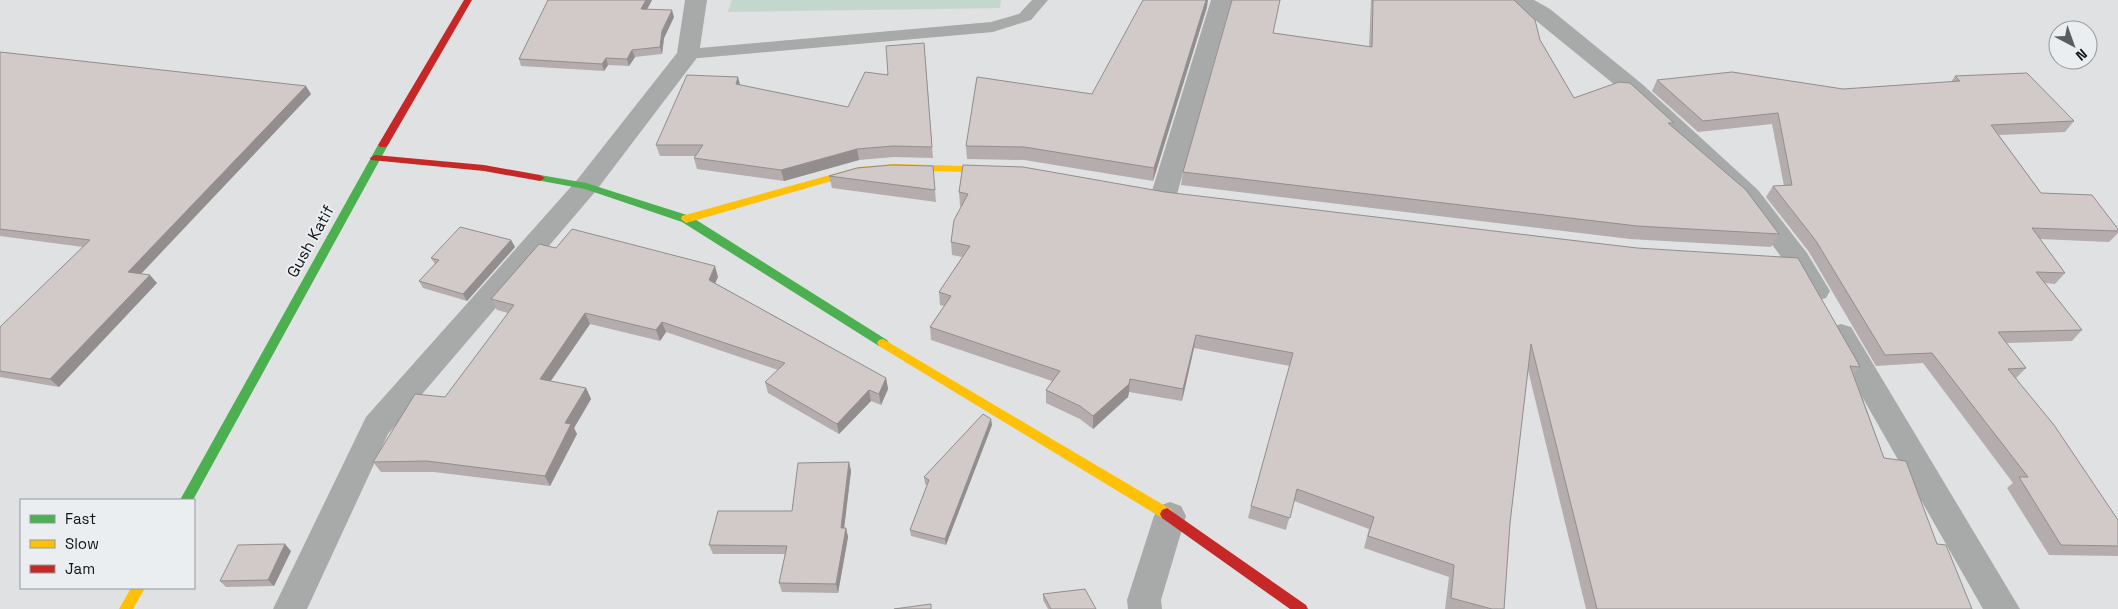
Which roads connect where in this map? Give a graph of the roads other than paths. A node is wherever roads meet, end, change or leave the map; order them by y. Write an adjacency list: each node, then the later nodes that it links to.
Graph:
1 (468, 0): 7 (street, Gush Katif)
2 (696, 0): 6 (street)
3 (1040, 0): 6 (lane)
4 (1218, 0): 10 (street)
5 (1519, 0): 19 (street)
6 (688, 54): 9 (street)
7 (375, 158): 9 (street); 12 (street, Gush Katif)
8 (1014, 170): 11 (street)
9 (586, 186): 11 (street); 16 (street)
10 (1164, 194)
11 (686, 219): 13 (street)
12 (187, 499)
13 (1170, 516): 17 (street); 18 (street)
14 (137, 589): 15 (street)
15 (126, 609)
16 (290, 609)
17 (1144, 609)
18 (1301, 609)
19 (2003, 609)

